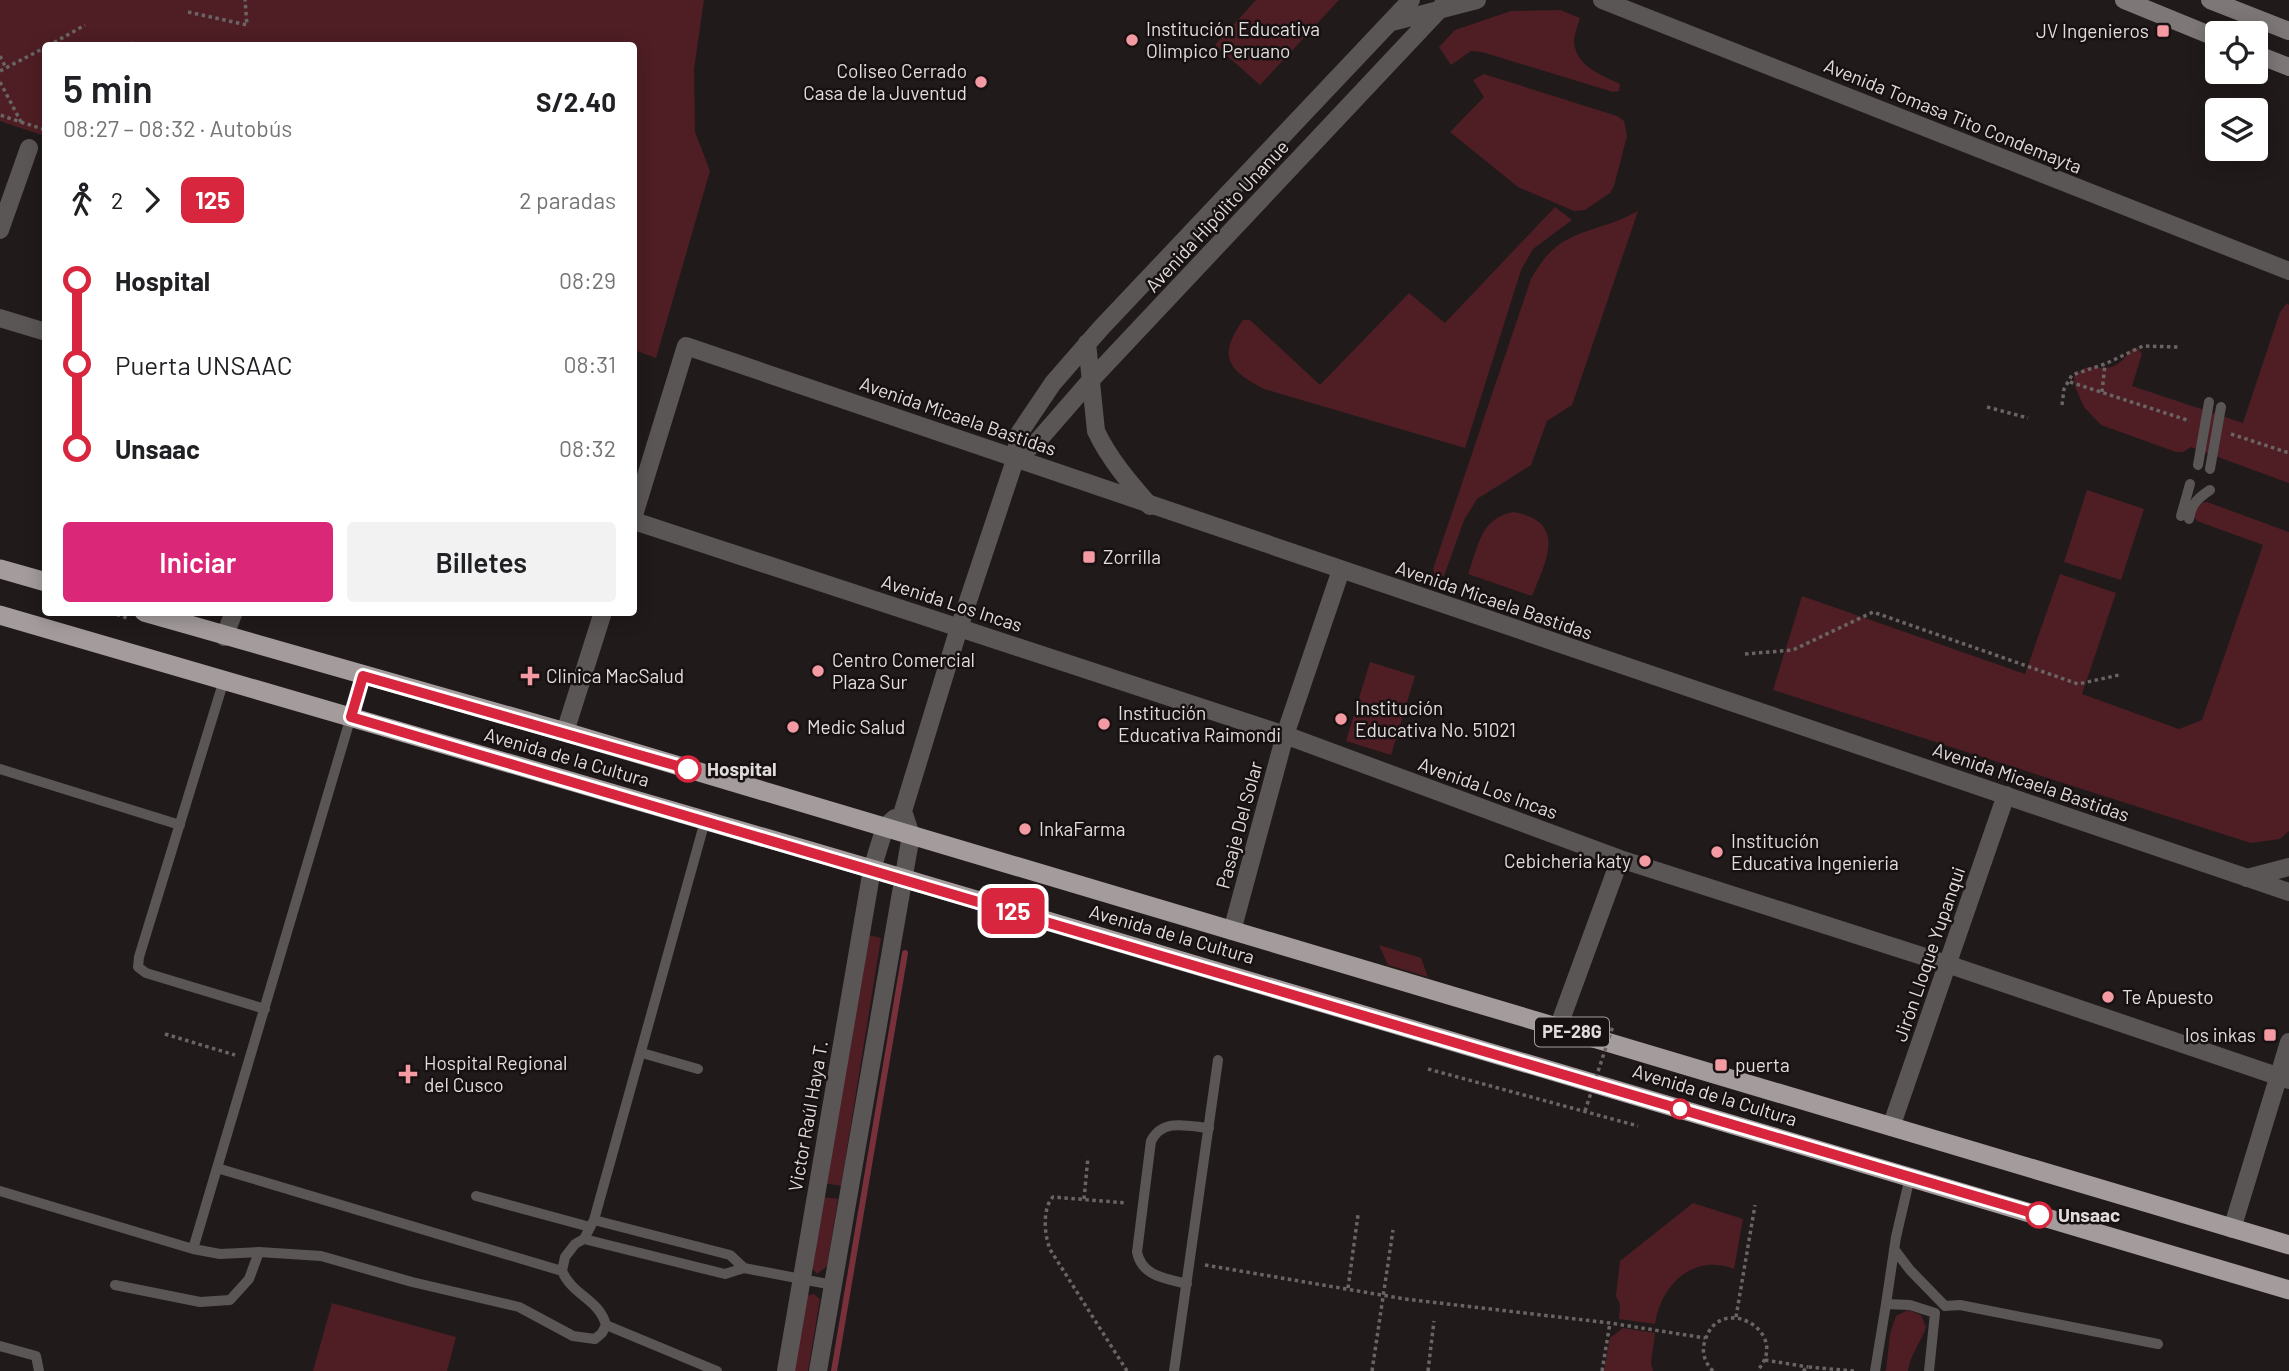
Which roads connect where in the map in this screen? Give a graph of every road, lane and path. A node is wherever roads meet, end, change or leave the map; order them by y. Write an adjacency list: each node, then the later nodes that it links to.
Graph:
1 (245, 0): 8 (path)
2 (1411, 0): 9 (street, Avenida Hipólito Unanue)
3 (1477, 0): 7 (street)
4 (1602, 0): 26 (street, Avenida Tomasa Tito Condemayta)
5 (2124, 0): 12 (main road)
6 (2210, 0): 11 (main road)
7 (1443, 5): 9 (street); 32 (street, Avenida Hipólito Unanue)
8 (188, 12)
9 (1392, 22): 29 (street, Avenida Hipólito Unanue)
10 (85, 25): 13 (path)
11 (2289, 31)
12 (2205, 33)
13 (54, 42)
14 (42, 49): 18 (path)
15 (0, 56): 18 (path)
16 (2268, 59): 17 (main road)
17 (2289, 67)
18 (6, 68): 19 (path)
19 (0, 71)
20 (0, 82): 22 (path)
21 (0, 115): 22 (path)
22 (21, 122): 23 (path)
23 (42, 129)
24 (29, 148): 25 (street)
25 (0, 230)
26 (2289, 271)
27 (0, 318): 28 (street)
28 (42, 331)
29 (1087, 343): 32 (street); 42 (street, Avenida Hipólito Unanue)
30 (2178, 347): 31 (path)
31 (2105, 364): 33 (path); 34 (path)
32 (1090, 381): 42 (street, Avenida Hipólito Unanue); 47 (street)
33 (2070, 382): 34 (path); 36 (path)
34 (2102, 392): 40 (path)
35 (2209, 402): 40 (lane)
36 (2062, 405)
37 (1987, 407): 39 (path)
38 (2221, 407): 40 (lane)
39 (2028, 418)
40 (2211, 427): 41 (path); 43 (lane)
41 (2289, 453)
42 (1016, 457): 46 (street, Avenida Micaela Bastidas); 47 (street, Avenida Micaela Bastidas); 56 (street, Avenida Hipólito Unanue)
43 (2204, 467)
44 (2190, 484): 45 (lane)
45 (2210, 490)
46 (637, 505)
47 (1150, 506): 50 (street, Avenida Micaela Bastidas)
48 (637, 522): 56 (street, Avenida Los Incas)
49 (0, 569): 51 (highway)
50 (1341, 570): 64 (street, Pasaje Del Solar); 66 (street, Avenida Micaela Bastidas)
51 (42, 581)
52 (0, 615): 61 (highway, Avenida de la Cultura)
53 (157, 616): 57 (highway, Avenida de la Cultura)
54 (233, 616): 57 (street)
55 (602, 616): 63 (street)
56 (959, 628): 64 (street, Avenida Los Incas); 67 (street, Avenida Hipólito Unanue)
57 (225, 637): 60 (highway, Avenida de la Cultura)
58 (1745, 654): 59 (path)
59 (2119, 675)
60 (363, 676): 62 (lane); 63 (highway, Avenida de la Cultura)
61 (224, 680): 62 (highway, Avenida de la Cultura); 69 (lane)
62 (351, 717): 68 (highway, Avenida de la Cultura); 80 (lane)
63 (565, 732): 70 (highway, Avenida de la Cultura)
64 (1285, 735): 72 (street, Avenida Los Incas); 78 (street, Pasaje Del Solar)
65 (0, 769): 69 (lane)
66 (2006, 795): 76 (street, Avenida Micaela Bastidas); 79 (street, Jirón Lloque Yupanqui)
67 (903, 811): 70 (street); 71 (street)
68 (705, 821): 74 (highway, Avenida de la Cultura); 85 (lane)
69 (180, 825): 80 (lane)
70 (885, 827): 71 (highway, Avenida de la Cultura); 74 (street, Victor Raúl Haya T.)
71 (911, 835): 75 (street); 78 (highway, Avenida de la Cultura / PE-28G)
72 (1620, 859): 79 (street, Avenida Los Incas); 82 (street)
73 (2289, 867): 76 (street)
74 (872, 869): 75 (highway, Avenida de la Cultura / PE-28G); 115 (street, Victor Raúl Haya T.)
75 (903, 878): 97 (highway, Avenida de la Cultura / PE-28G); 117 (street)
76 (2247, 878): 77 (street, Avenida Micaela Bastidas)
77 (2289, 892)
78 (1232, 931): 82 (highway, Avenida de la Cultura / PE-28G)
79 (1947, 964): 90 (street, Avenida Los Incas); 93 (street, Jirón Lloque Yupanqui)
80 (265, 1009): 86 (lane)
81 (1613, 1026): 91 (path, bridge)
82 (1558, 1028): 93 (highway, Avenida de la Cultura / PE-28G)
83 (164, 1034): 86 (path)
84 (2289, 1041): 90 (street)
85 (642, 1054): 88 (lane); 104 (lane)
86 (251, 1059): 96 (lane)
87 (1218, 1060): 94 (lane)
88 (698, 1069)
89 (1428, 1069): 91 (path)
90 (2283, 1078): 105 (street)
91 (1585, 1111): 92 (path)
92 (1638, 1126)
93 (1891, 1127): 105 (highway, Avenida de la Cultura / PE-28G)
94 (1209, 1128): 101 (lane); 118 (lane)
95 (1088, 1157): 100 (path)
96 (217, 1168): 109 (lane); 114 (lane)
97 (1910, 1177): 110 (lane); 120 (highway, Avenida de la Cultura / PE-28G)
98 (0, 1191): 109 (lane)
99 (476, 1196): 104 (lane)
100 (1084, 1199): 101 (path); 138 (path)
101 (1143, 1205): 118 (lane)
102 (1755, 1205): 125 (path)
103 (1358, 1215): 119 (path)
104 (592, 1224): 107 (lane); 113 (lane)
105 (2232, 1229): 108 (highway, Avenida de la Cultura / PE-28G)
106 (1393, 1230): 121 (path)
107 (584, 1239): 113 (lane); 114 (lane)
108 (2289, 1245)
109 (193, 1249): 111 (lane)
110 (1894, 1249): 122 (lane); 123 (lane)
111 (259, 1252): 116 (lane); 128 (lane)
112 (1203, 1265): 119 (path)
113 (744, 1268): 115 (lane)
114 (562, 1271): 128 (lane)
115 (802, 1279): 117 (lane); 136 (street, Victor Raúl Haya T.)
116 (115, 1284)
117 (833, 1284): 137 (street)
118 (1187, 1284): 139 (lane)
119 (1348, 1288): 121 (path)
120 (2286, 1289)
121 (1382, 1295): 127 (path); 140 (path)
122 (1886, 1304): 124 (lane); 147 (lane)
123 (1945, 1306): 124 (lane); 130 (lane)
124 (1935, 1313): 148 (lane)
125 (1736, 1317): 129 (path); 132 (path)
126 (1434, 1321): 141 (path)
127 (1610, 1323): 129 (path); 142 (path)
128 (606, 1325): 135 (lane)
129 (1705, 1338): 143 (path)
130 (2158, 1344)
131 (0, 1346): 134 (lane)
132 (1764, 1359): 133 (path); 144 (path)
133 (1808, 1367): 145 (path); 146 (path)
134 (38, 1371)
135 (717, 1371)
136 (786, 1371)
137 (818, 1371)
138 (1127, 1371)
139 (1174, 1371)
140 (1372, 1371)
141 (1428, 1371)
142 (1602, 1371)
143 (1713, 1371)
144 (1757, 1371)
145 (1803, 1371)
146 (1854, 1371)
147 (1875, 1371)
148 (1928, 1371)

